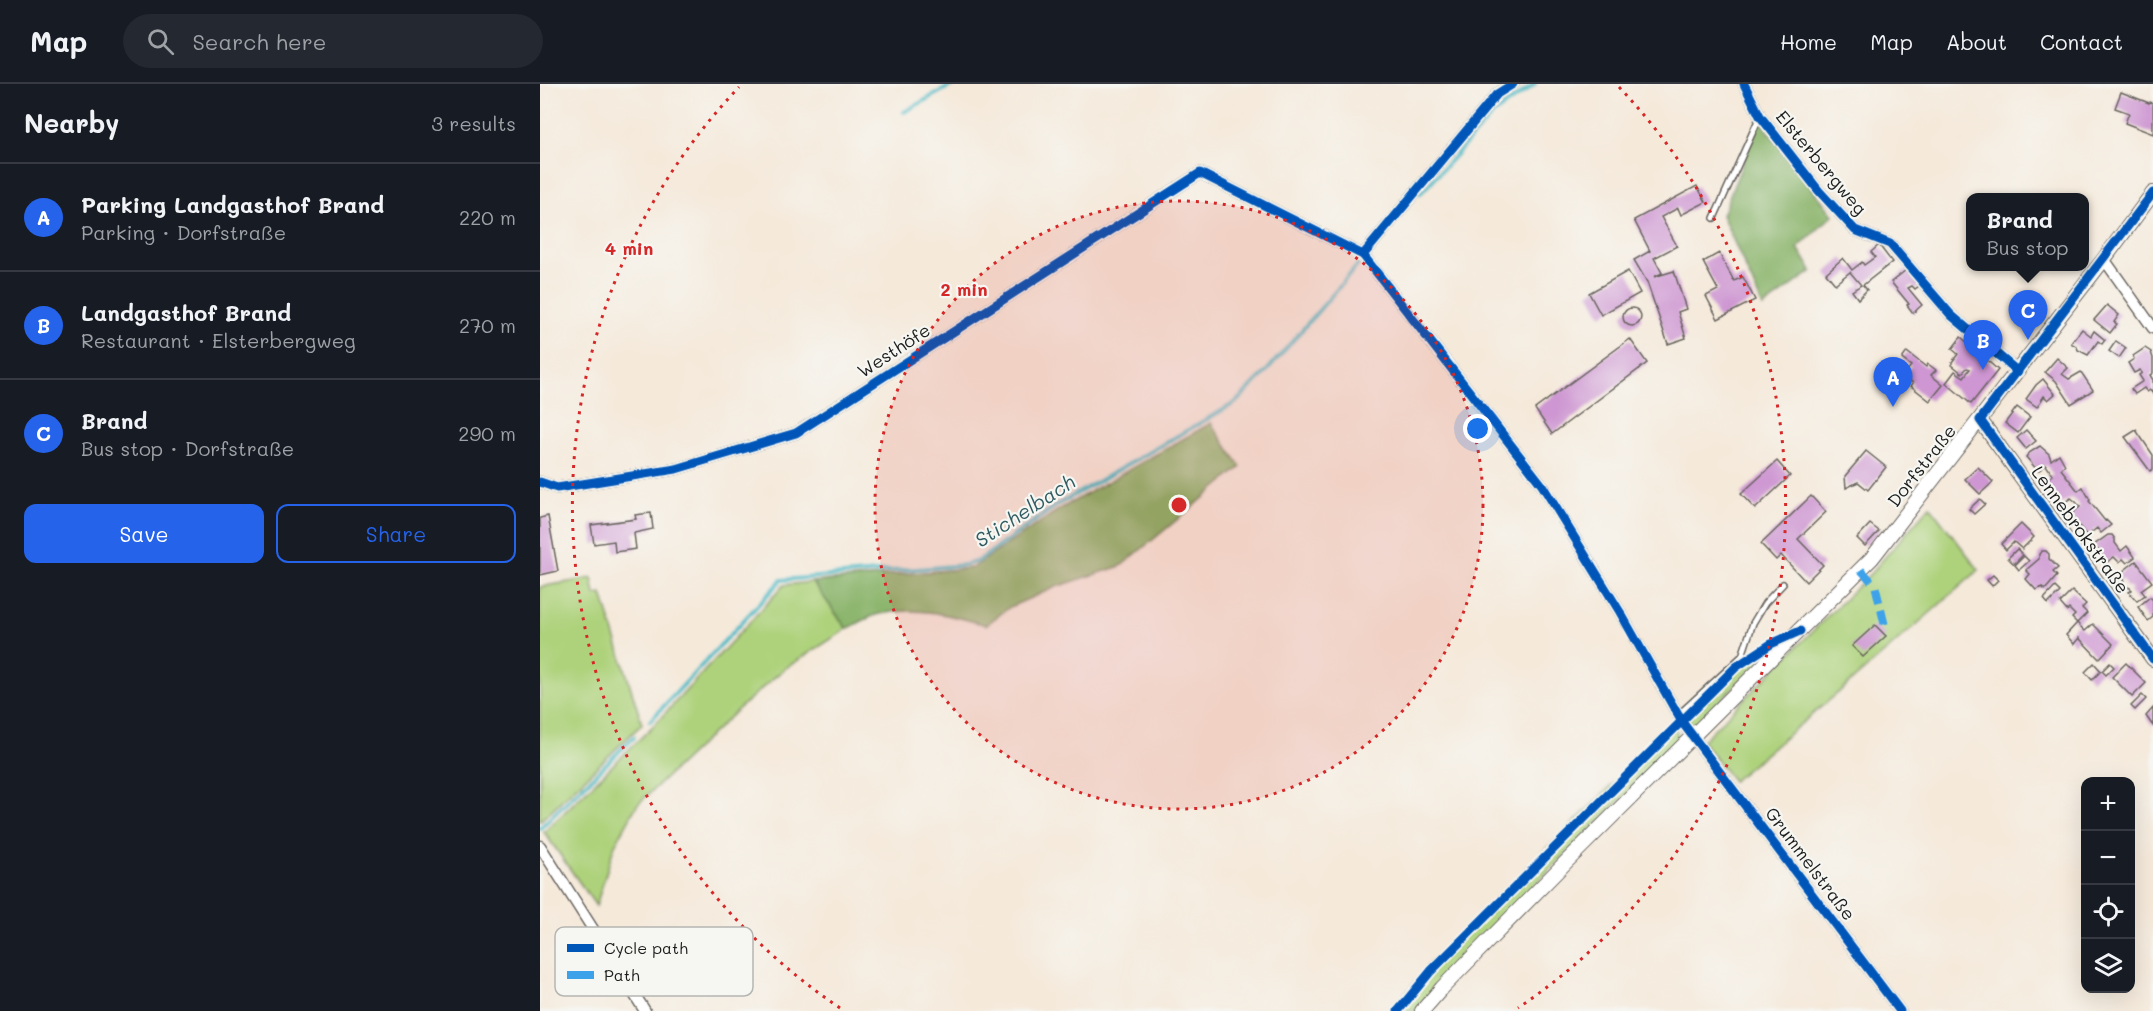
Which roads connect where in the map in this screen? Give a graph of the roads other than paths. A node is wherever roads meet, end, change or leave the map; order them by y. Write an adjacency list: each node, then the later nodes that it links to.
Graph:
1 (1513, 84): 6 (street)
2 (1744, 84): 3 (street, Elsterbergweg)
3 (1760, 116): 5 (lane); 9 (street, Elsterbergweg)
4 (2153, 193): 7 (street, Dorfstraße)
5 (1714, 218)
6 (1363, 255): 11 (street, Westhöfe); 14 (street, Grummelstraße)
7 (2104, 259): 8 (street); 9 (street, Dorfstraße)
8 (2153, 328)
9 (2018, 372): 10 (street, Dorfstraße)
10 (1980, 420): 13 (street, Lennebrokstraße); 15 (street, Dorfstraße)
11 (540, 482)
12 (1783, 584): 14 (lane)
13 (2153, 659)
14 (1678, 715): 15 (street, Grummelstraße)
15 (1693, 738): 20 (street, Dorfstraße); 21 (street, Grummelstraße)
16 (540, 846): 17 (street)
17 (592, 927)
18 (635, 996): 19 (street)
19 (645, 1011)
20 (1422, 1011)
21 (1900, 1011)

